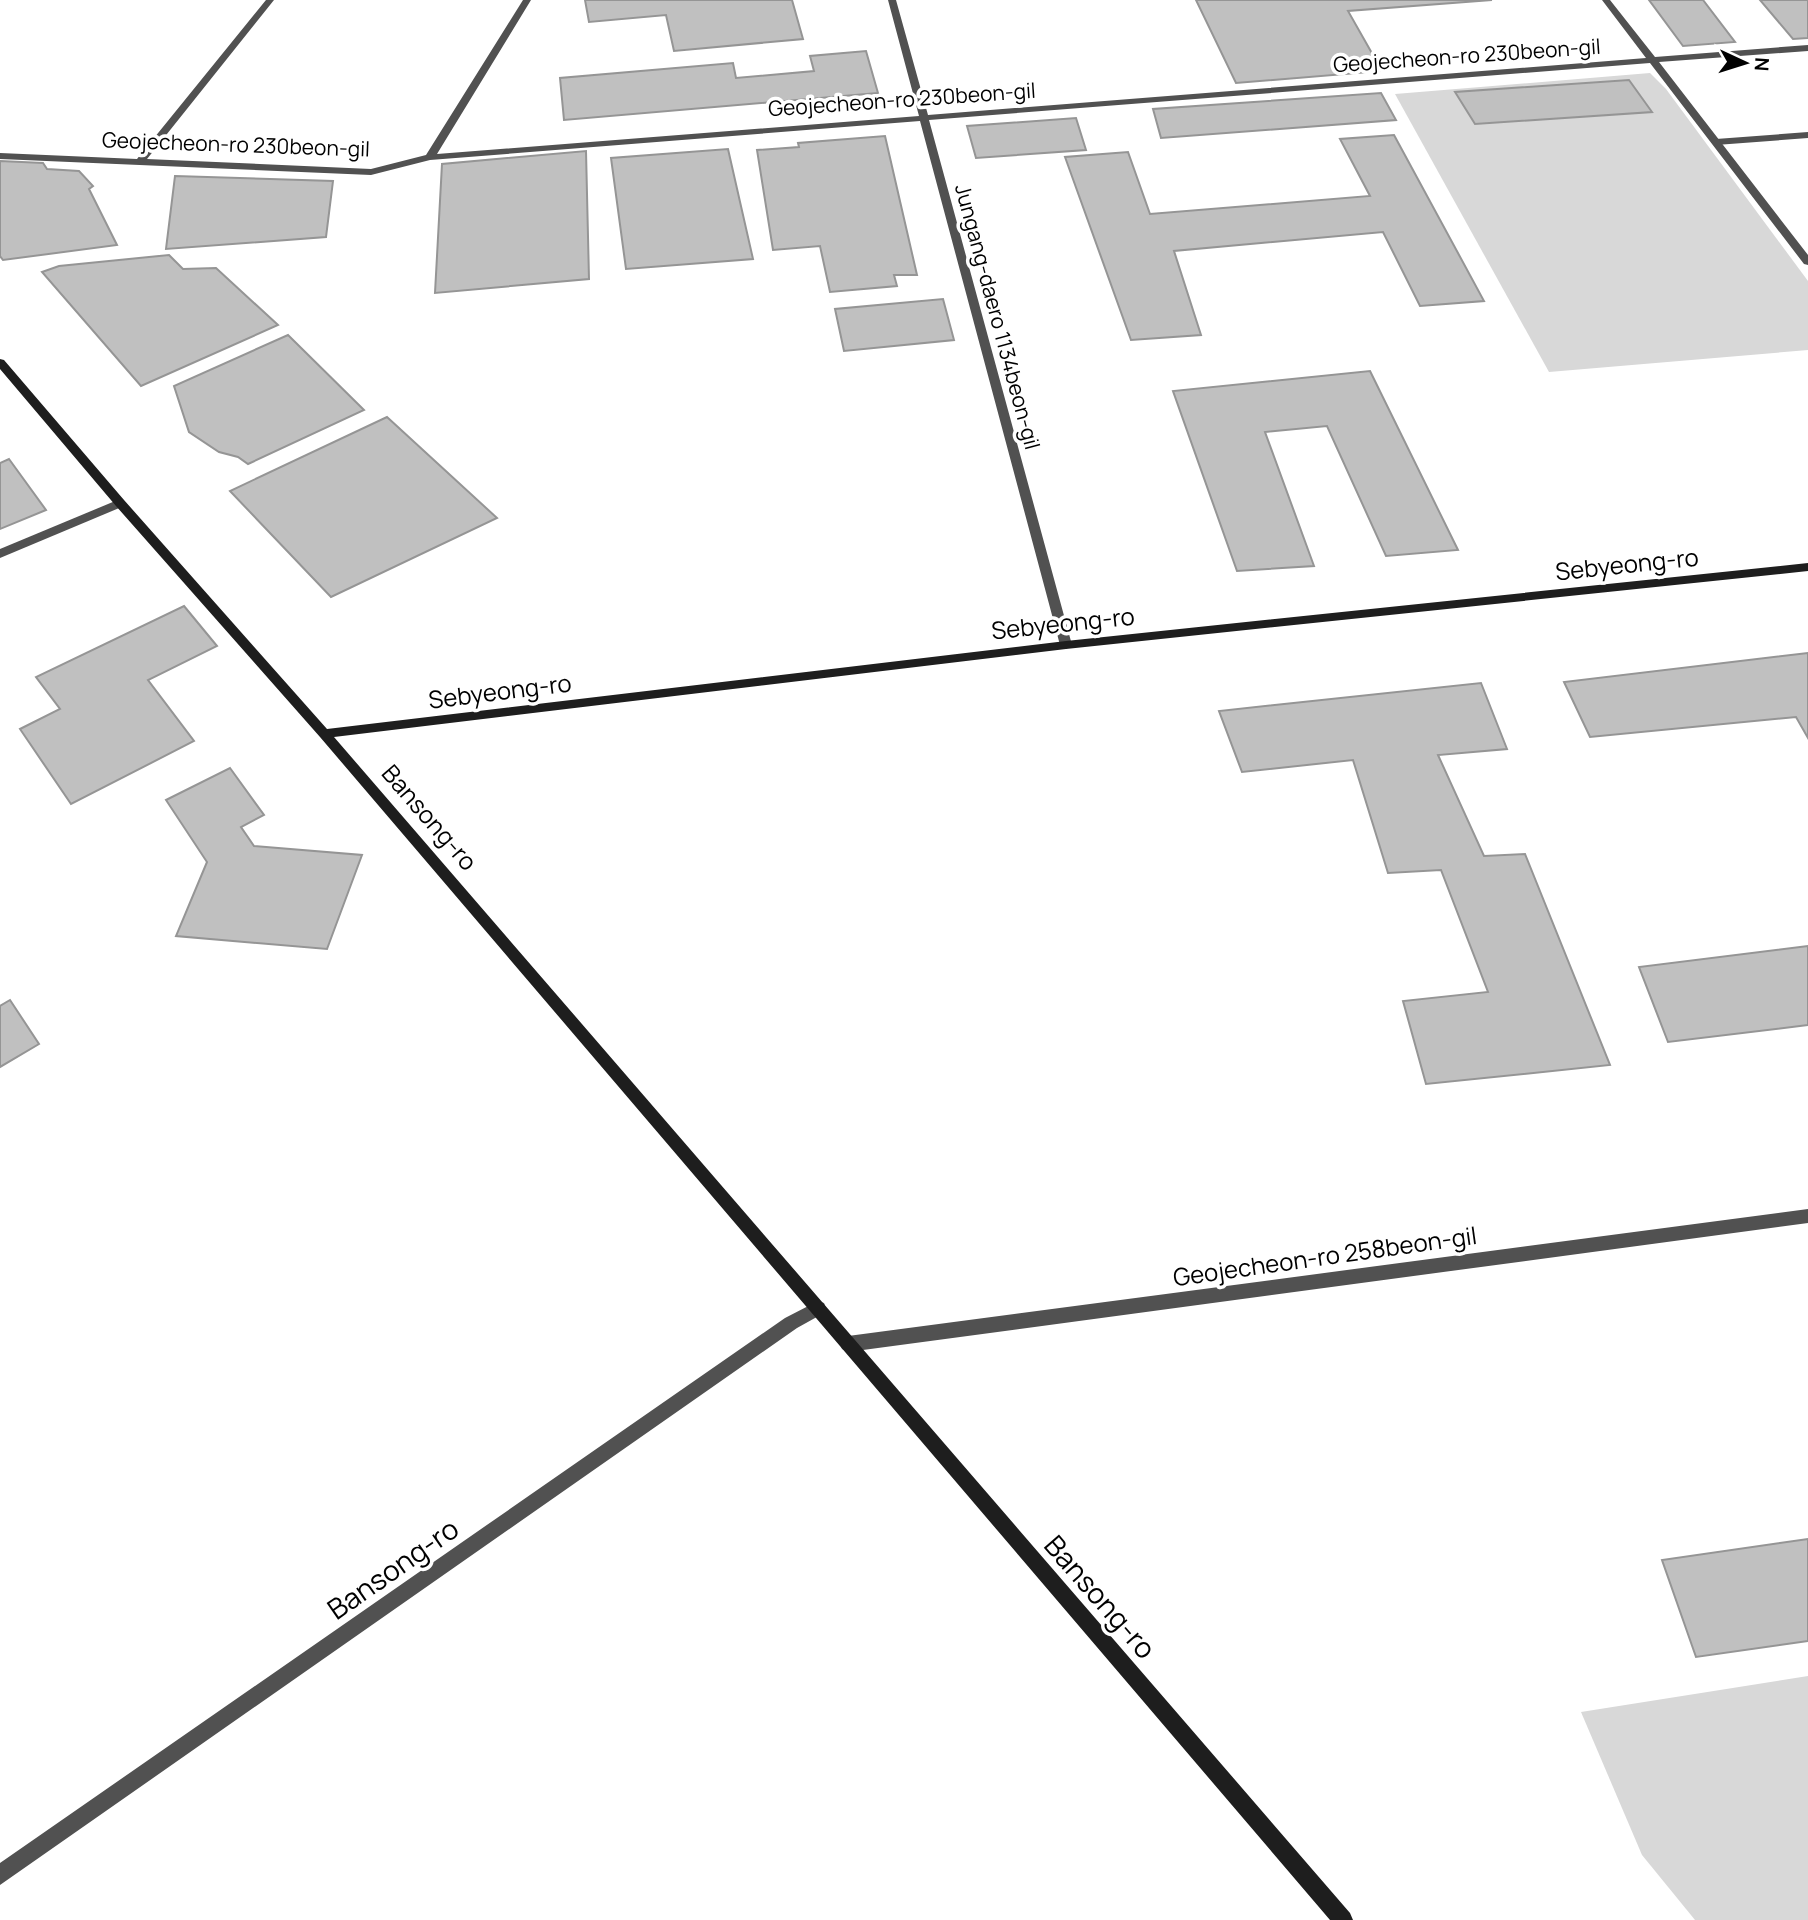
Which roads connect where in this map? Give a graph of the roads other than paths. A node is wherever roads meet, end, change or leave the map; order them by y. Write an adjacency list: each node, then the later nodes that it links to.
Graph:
1 (270, 0): 12 (street)
2 (527, 0): 11 (street)
3 (892, 0): 7 (street, Jungang-daero 1134beon-gil)
4 (1606, 0): 6 (street)
5 (1808, 48): 6 (street, Geojecheon-ro 230beon-gil)
6 (1653, 61): 7 (street, Geojecheon-ro 230beon-gil); 9 (street)
7 (924, 118): 11 (street, Geojecheon-ro 230beon-gil); 18 (street, Jungang-daero 1134beon-gil)
8 (1808, 135): 9 (street)
9 (1716, 142): 13 (street)
10 (0, 156): 12 (street, Geojecheon-ro 230beon-gil)
11 (430, 157): 12 (street, Geojecheon-ro 230beon-gil)
12 (139, 162)
13 (1808, 262)
14 (0, 362): 15 (main road, Bansong-ro)
15 (120, 503): 16 (street); 19 (main road, Bansong-ro)
16 (0, 554)
17 (1808, 567): 18 (main road, Sebyeong-ro)
18 (1066, 645): 19 (main road, Sebyeong-ro)
19 (324, 734): 21 (main road, Bansong-ro)
20 (1808, 1216): 22 (street, Geojecheon-ro 258beon-gil)
21 (818, 1308): 22 (main road, Bansong-ro); 23 (street, Bansong-ro)
22 (848, 1344): 24 (main road, Bansong-ro)
23 (0, 1875)
24 (1343, 1920)

